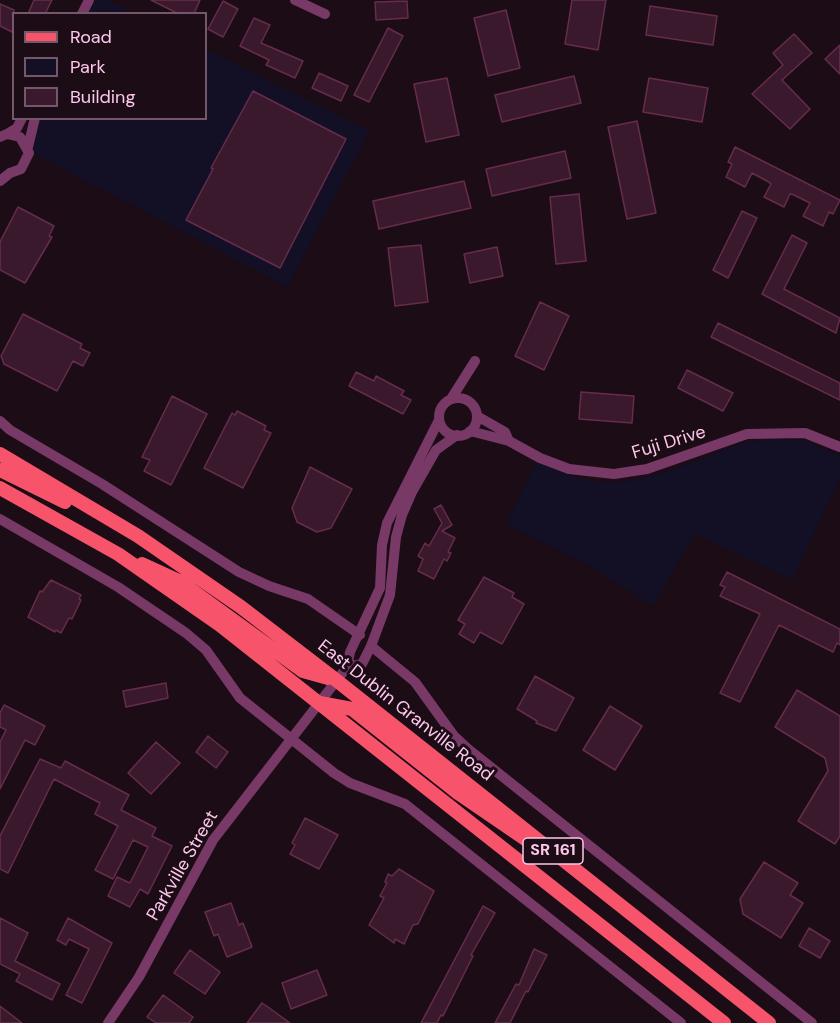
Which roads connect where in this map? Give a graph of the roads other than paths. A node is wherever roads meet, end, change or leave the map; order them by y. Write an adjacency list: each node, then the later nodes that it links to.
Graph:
1 (295, 0): 2 (street)
2 (326, 14)
3 (21, 120): 5 (street)
4 (35, 120): 6 (street)
5 (4, 135): 6 (street)
6 (28, 147): 7 (street)
7 (5, 171): 8 (street)
8 (0, 182)
9 (475, 361): 10 (street)
10 (466, 375): 11 (street); 12 (street)
11 (451, 399): 12 (street); 14 (street)
12 (468, 401): 13 (street)
13 (477, 416): 16 (street); 18 (street, Fuji Drive)
14 (439, 420): 17 (street); 26 (street)
15 (0, 421): 26 (street, East Dublin Granville Road)
16 (470, 431): 17 (street); 18 (street, Fuji Drive)
17 (458, 435): 27 (street)
18 (510, 441): 19 (street, Fuji Drive)
19 (840, 447)
20 (0, 454): 24 (main road, East Dublin Granville Road / SR 161)
21 (0, 470): 24 (main road)
22 (0, 488): 25 (main road, SR 161)
23 (0, 519): 31 (street)
24 (138, 536): 29 (main road, East Dublin Granville Road / SR 161)
25 (118, 554): 29 (main road); 30 (main road, SR 161)
26 (360, 635): 28 (street)
27 (371, 646): 28 (street); 37 (street, East Dublin Granville Road)
28 (347, 667): 29 (street, Parkville Street)
29 (336, 680): 30 (street, Parkville Street); 32 (main road, East Dublin Granville Road / SR 161)
30 (317, 703): 31 (street, Parkville Street); 32 (main road); 35 (main road, SR 161)
31 (290, 737): 33 (street, Parkville Street); 34 (street)
32 (577, 870): 36 (main road, East Dublin Granville Road / SR 161)
33 (108, 1023)
34 (681, 1023)
35 (724, 1023)
36 (769, 1023)
37 (812, 1023)

